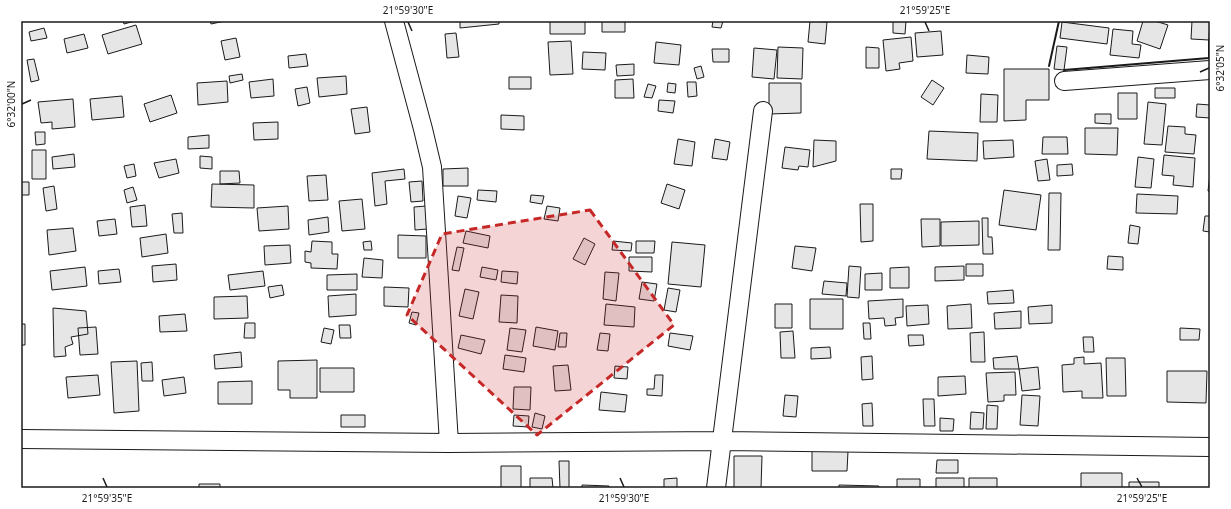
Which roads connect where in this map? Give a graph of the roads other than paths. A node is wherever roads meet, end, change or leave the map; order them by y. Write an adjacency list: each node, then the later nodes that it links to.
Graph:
1 (394, 21): 7 (street)
2 (1210, 70): 3 (street)
3 (1064, 81)
4 (763, 111): 6 (street)
5 (21, 439): 7 (street)
6 (723, 441): 7 (street); 8 (street); 9 (street)
7 (449, 443)
8 (1210, 447)
9 (716, 488)

